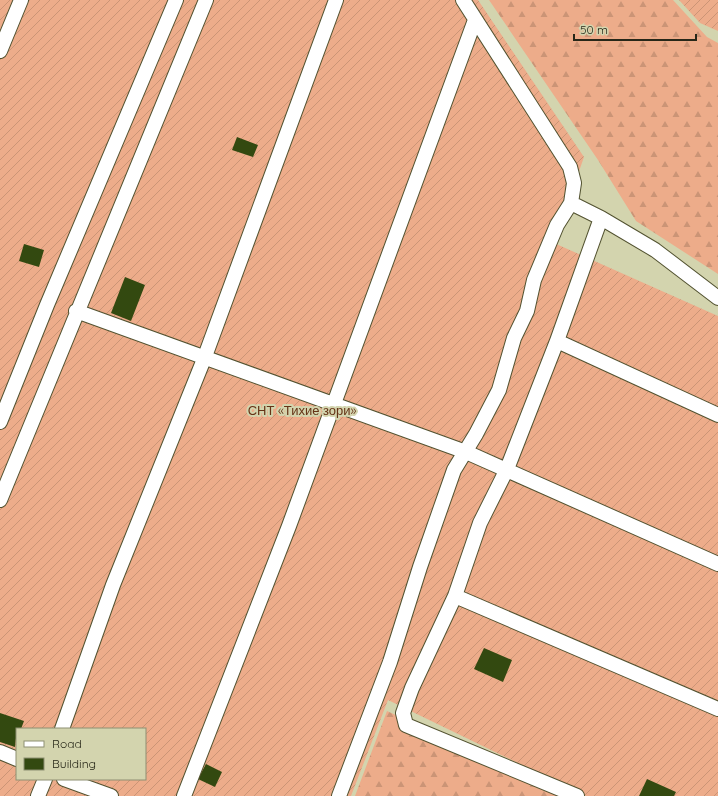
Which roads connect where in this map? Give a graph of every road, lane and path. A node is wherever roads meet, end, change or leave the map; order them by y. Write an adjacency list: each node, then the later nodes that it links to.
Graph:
1 (21, 0): 7 (street)
2 (176, 0): 16 (street)
3 (206, 0): 11 (street)
4 (336, 0): 13 (street)
5 (463, 0): 6 (street)
6 (475, 20): 8 (street); 14 (street)
7 (0, 51)
8 (571, 204): 9 (street); 17 (street)
9 (601, 218): 10 (street); 12 (street)
10 (718, 298)
11 (76, 311): 13 (street); 19 (street)
12 (557, 341): 15 (street); 18 (street)
13 (204, 359): 14 (street); 23 (street)
14 (333, 405): 17 (street); 30 (street)
15 (718, 414)
16 (0, 422)
17 (466, 452): 18 (street); 31 (street)
18 (507, 469): 20 (street); 21 (street)
19 (0, 500)
20 (718, 564)
21 (455, 596): 22 (street); 32 (street)
22 (718, 709)
23 (62, 728)
24 (0, 752): 25 (street)
25 (16, 759)
26 (45, 780): 28 (street)
27 (67, 780): 29 (street)
28 (38, 796)
29 (111, 796)
30 (184, 796)
31 (339, 796)
32 (577, 796)

